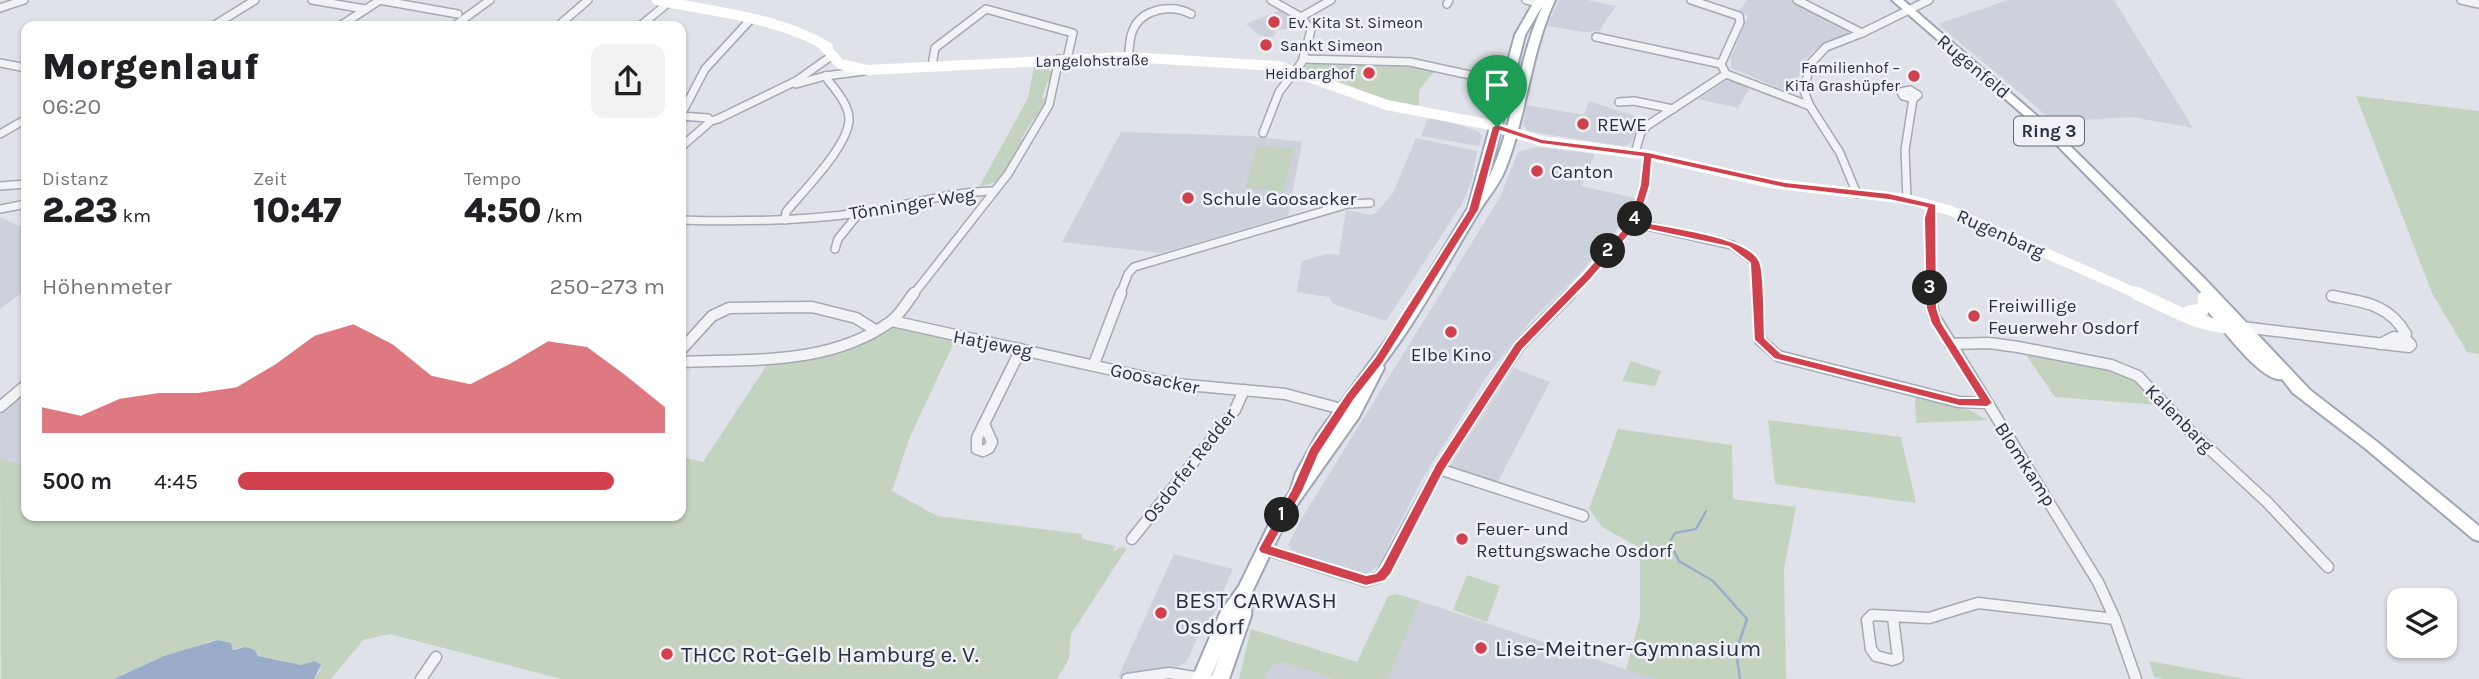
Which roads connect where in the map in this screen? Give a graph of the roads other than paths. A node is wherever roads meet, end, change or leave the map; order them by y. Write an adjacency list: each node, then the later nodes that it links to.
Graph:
1 (24, 0): 18 (street)
2 (255, 0): 25 (street)
3 (312, 0): 19 (street)
4 (379, 0): 19 (street); 21 (street)
5 (492, 0): 27 (street); 28 (street)
6 (588, 0): 29 (street)
7 (657, 0): 16 (street, Langelohstraße)
8 (1271, 0): 23 (street)
9 (1331, 0): 23 (street)
10 (1692, 0): 39 (street)
11 (1797, 0): 31 (street)
12 (1897, 0): 20 (main road, Rugenfeld / Ring 3)
13 (1929, 0): 20 (street)
14 (2461, 0): 17 (street)
15 (1540, 2): 47 (main road); 62 (main road)
16 (668, 3): 24 (street, Langelohstraße); 30 (street)
17 (2479, 5)
18 (0, 8)
19 (365, 9): 26 (street)
20 (1909, 10): 31 (street); 81 (main road, Rugenfeld / Ring 3)
21 (458, 14)
22 (1191, 14): 34 (street)
23 (1301, 17): 36 (street)
24 (751, 19): 33 (street, Langelohstraße); 53 (street)
25 (221, 21)
26 (347, 21)
27 (461, 21)
28 (467, 21)
29 (564, 21)
30 (646, 21)
31 (1862, 33): 49 (street)
32 (1596, 37): 39 (street)
33 (822, 44): 37 (street, Langelohstraße)
34 (1128, 57): 35 (street, Langelohstraße); 44 (street, Langelohstraße)
35 (1063, 59): 40 (street, Langelohstraße); 40 (street, Tönninger Weg); 68 (street, Tönninger Weg)
36 (1303, 59): 44 (street); 47 (street)
37 (838, 62): 42 (street, Langelohstraße); 43 (street, Langelohstraße); 46 (street); 48 (street)
38 (0, 63): 41 (street)
39 (1721, 64): 45 (street)
40 (932, 66): 42 (street, Langelohstraße)
41 (21, 67)
42 (889, 69): 43 (street, Langelohstraße)
43 (867, 70): 46 (street)
44 (1294, 71): 59 (street, Langelohstraße); 60 (street)
45 (1726, 74): 50 (street); 55 (street)
46 (825, 76): 48 (street); 77 (street)
47 (1507, 83): 59 (main road)
48 (781, 89): 57 (street)
49 (1804, 92): 50 (street); 54 (street)
50 (1781, 94): 54 (street)
51 (1913, 99): 70 (street)
52 (1619, 102): 55 (street)
53 (686, 105)
54 (1810, 106): 69 (street)
55 (1673, 109): 64 (street)
56 (686, 116): 57 (street)
57 (709, 120): 63 (street)
58 (21, 122): 61 (street)
59 (1496, 130): 62 (street, Langelohstraße); 75 (main road)
60 (1263, 133)
61 (0, 134)
62 (1509, 134): 64 (street, Rugenbarg); 75 (main road)
63 (686, 142)
64 (1635, 153): 65 (street, Rugenbarg)
65 (1648, 155): 69 (street, Rugenbarg); 79 (street)
66 (21, 184): 67 (street)
67 (0, 186)
68 (992, 191): 76 (street, Tönninger Weg); 86 (street)
69 (1857, 194): 70 (street, Rugenbarg)
70 (1907, 199): 73 (street, Rugenbarg)
71 (1370, 203): 93 (street, Goosacker)
72 (21, 205): 74 (street)
73 (1933, 206): 84 (street, Rugenbarg); 90 (street, Blomkamp)
74 (0, 209)
75 (1474, 210): 98 (main road)
76 (859, 213): 77 (street, Tönninger Weg); 80 (street)
77 (785, 219): 78 (street, Tönninger Weg)
78 (686, 220)
79 (1634, 223): 96 (street); 100 (street)
80 (835, 249)
81 (2169, 253): 83 (main road, Rugenfeld / Ring 3); 87 (main road, Rugenfeld / Ring 3)
82 (2332, 296): 87 (street)
83 (2204, 298): 85 (street); 87 (main road, Rugenfeld / Ring 3)
84 (2163, 305): 85 (street, Rugenbarg); 87 (street, Rugenbarg)
85 (2189, 312): 87 (street, Rugenbarg)
86 (892, 321): 88 (street); 91 (street, Hatjeweg)
87 (2232, 326): 102 (main road, Ring 3)
88 (875, 330): 89 (street); 92 (street)
89 (686, 344)
90 (1950, 344): 96 (street, Blomkamp); 105 (street, Kalenbarg)
91 (1021, 349): 93 (street, Hatjeweg); 99 (street)
92 (686, 362)
93 (1094, 364): 95 (street, Goosacker)
94 (21, 389): 97 (street)
95 (1244, 390): 98 (street, Goosacker); 103 (street, Osdorfer Redder)
96 (1987, 403): 107 (street, Blomkamp)
97 (0, 407)
98 (1348, 411): 104 (main road)
99 (984, 424)
100 (1439, 469): 101 (street); 104 (street)
101 (1583, 516)
102 (2479, 536)
103 (1132, 539)
104 (1264, 549): 111 (main road)
105 (2328, 567)
106 (1893, 618): 107 (street)
107 (2115, 619): 112 (street, Blomkamp)
108 (436, 657): 109 (street)
109 (421, 679)
110 (1127, 679): 111 (street)
111 (1208, 679)
112 (2136, 679)

